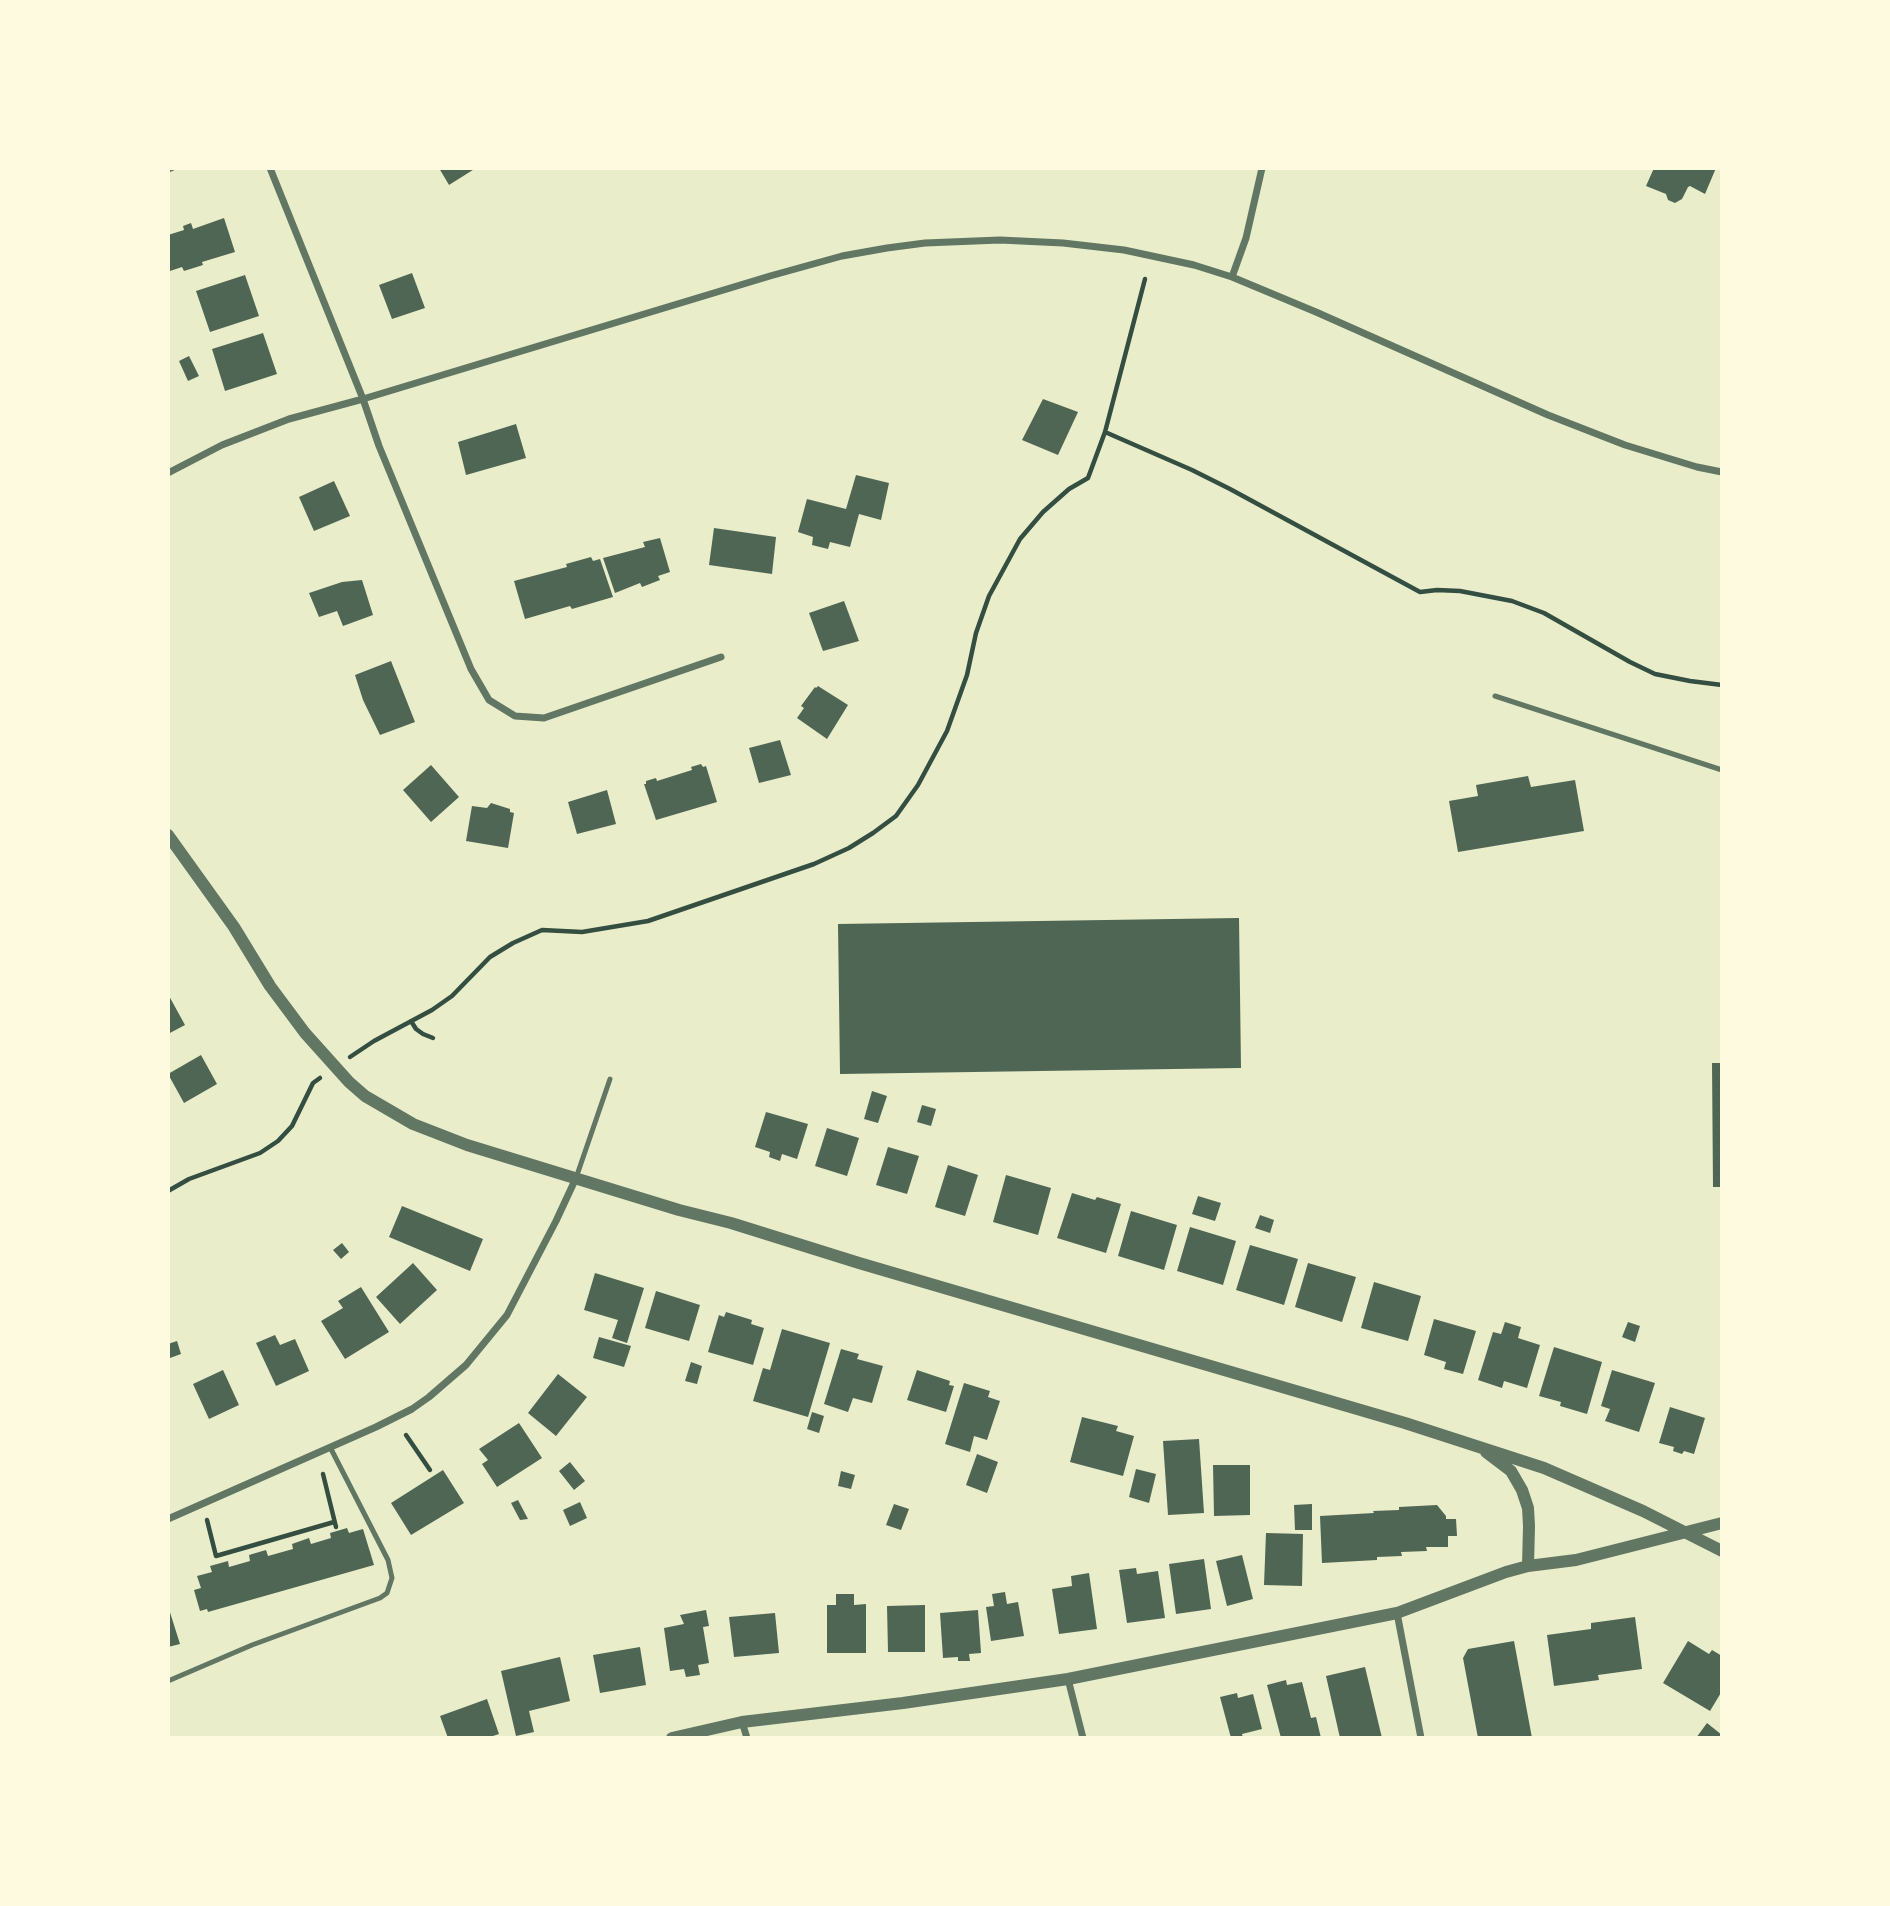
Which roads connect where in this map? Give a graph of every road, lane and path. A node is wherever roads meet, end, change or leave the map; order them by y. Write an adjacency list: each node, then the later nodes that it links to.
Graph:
1 (270, 168): 5 (street)
2 (1262, 168): 3 (street)
3 (1232, 277): 5 (street); 8 (street)
4 (1145, 279): 6 (path)
5 (363, 399): 7 (street); 9 (street)
6 (1105, 432): 10 (path); 14 (path)
7 (168, 472)
8 (1722, 472)
9 (721, 657)
10 (1722, 685)
11 (1495, 696): 12 (lane)
12 (1722, 770)
13 (168, 835): 19 (street)
14 (411, 1021): 15 (path); 16 (path)
15 (433, 1038)
16 (358, 1052)
17 (610, 1079): 19 (lane)
18 (313, 1083): 20 (path)
19 (576, 1178): 22 (street); 23 (street)
20 (168, 1191)
21 (406, 1435): 25 (path)
22 (1477, 1446): 29 (street); 31 (street)
23 (330, 1447): 26 (street); 34 (lane)
24 (322, 1469): 27 (path)
25 (430, 1470)
26 (168, 1519)
27 (207, 1519)
28 (1722, 1522): 29 (street)
29 (1685, 1532): 30 (street); 31 (street)
30 (1722, 1551)
31 (1528, 1566): 32 (street)
32 (1397, 1613): 33 (street); 39 (street)
33 (1068, 1679): 35 (street); 38 (street)
34 (168, 1681)
35 (742, 1722): 36 (street); 37 (street)
36 (672, 1738)
37 (747, 1738)
38 (1083, 1738)
39 (1421, 1738)

